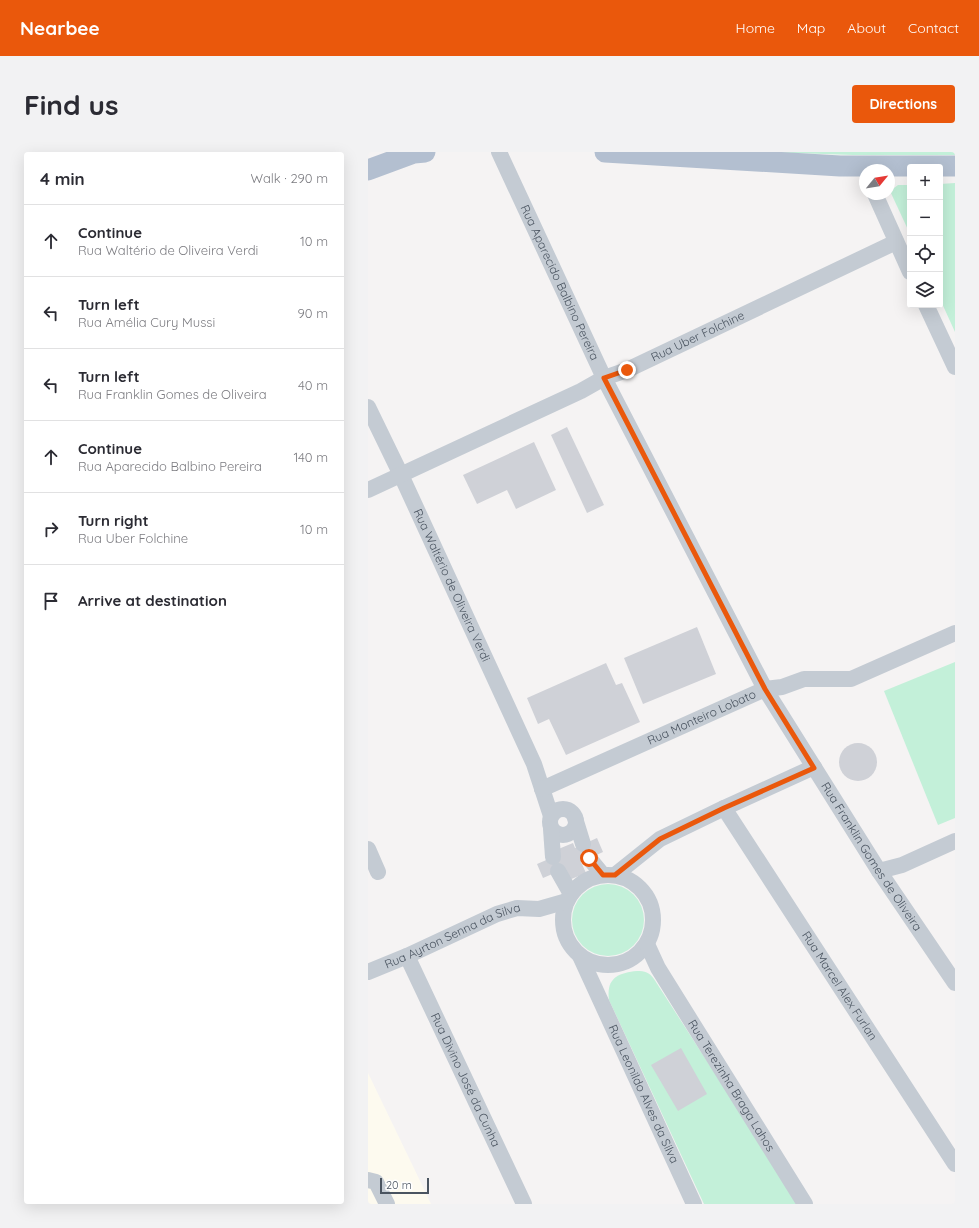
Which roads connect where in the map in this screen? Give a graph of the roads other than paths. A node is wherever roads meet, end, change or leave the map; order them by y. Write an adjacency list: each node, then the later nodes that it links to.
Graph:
1 (425, 152): 7 (main road)
2 (499, 152): 13 (street, Rua Aparecido Balbino Pereira)
3 (605, 152): 5 (main road)
4 (955, 166): 6 (main road)
5 (859, 168)
6 (895, 168)
7 (368, 170)
8 (878, 200): 9 (street)
9 (896, 242): 10 (street); 13 (street, Rua Uber Folchine)
10 (907, 266)
11 (927, 308): 12 (street)
12 (955, 368)
13 (604, 378): 15 (street, Rua Uber Folchine); 18 (street, Rua Aparecido Balbino Pereira)
14 (368, 407): 15 (street, Rua Waltério de Oliveira Verdi)
15 (401, 475): 16 (street, Rua Uber Folchine); 20 (street, Rua Waltério de Oliveira Verdi)
16 (368, 490)
17 (955, 633): 18 (street, Rua Monteiro Lobato)
18 (765, 689): 19 (street, Rua Franklin Gomes de Oliveira); 20 (street, Rua Monteiro Lobato)
19 (814, 768): 21 (street); 27 (street, Rua Franklin Gomes de Oliveira)
20 (546, 787): 22 (street, Rua Waltério de Oliveira Verdi); 23 (street, Rua Waltério de Oliveira Verdi)
21 (724, 808): 26 (street); 43 (street, Rua Marcel Alex Furlan)
22 (574, 816): 23 (street); 23 (street); 29 (street, Rua Waltério de Oliveira Verdi)
23 (551, 822): 31 (street, Rua Waltério de Oliveira Verdi)
24 (955, 841): 27 (street)
25 (368, 849): 28 (street)
26 (634, 861): 29 (street); 30 (street)
27 (879, 871): 41 (street, Rua Franklin Gomes de Oliveira)
28 (378, 872)
29 (609, 875): 30 (street); 31 (street)
30 (637, 885): 34 (street)
31 (569, 898): 32 (street, Rua Ayrton Senna da Silva); 33 (street)
32 (538, 909): 33 (street, Rua Ayrton Senna da Silva); 35 (street, Rua Ayrton Senna da Silva)
33 (563, 925): 36 (street)
34 (647, 944): 37 (street); 39 (street, Rua Terezinha Braga Lahos)
35 (407, 956): 40 (street, Rua Ayrton Senna da Silva); 46 (street, Rua Divino José da Cunha)
36 (580, 956): 38 (street); 42 (street, Rua Leonildo Alves da Silva)
37 (636, 956): 38 (street); 39 (street, Rua Terezinha Braga Lahos)
38 (602, 965): 42 (street)
39 (658, 968): 48 (street, Rua Terezinha Braga Lahos)
40 (368, 972)
41 (955, 983)
42 (594, 984): 47 (street, Rua Leonildo Alves da Silva)
43 (955, 1164)
44 (368, 1180): 45 (street)
45 (386, 1204)
46 (524, 1204)
47 (694, 1204)
48 (805, 1204)

